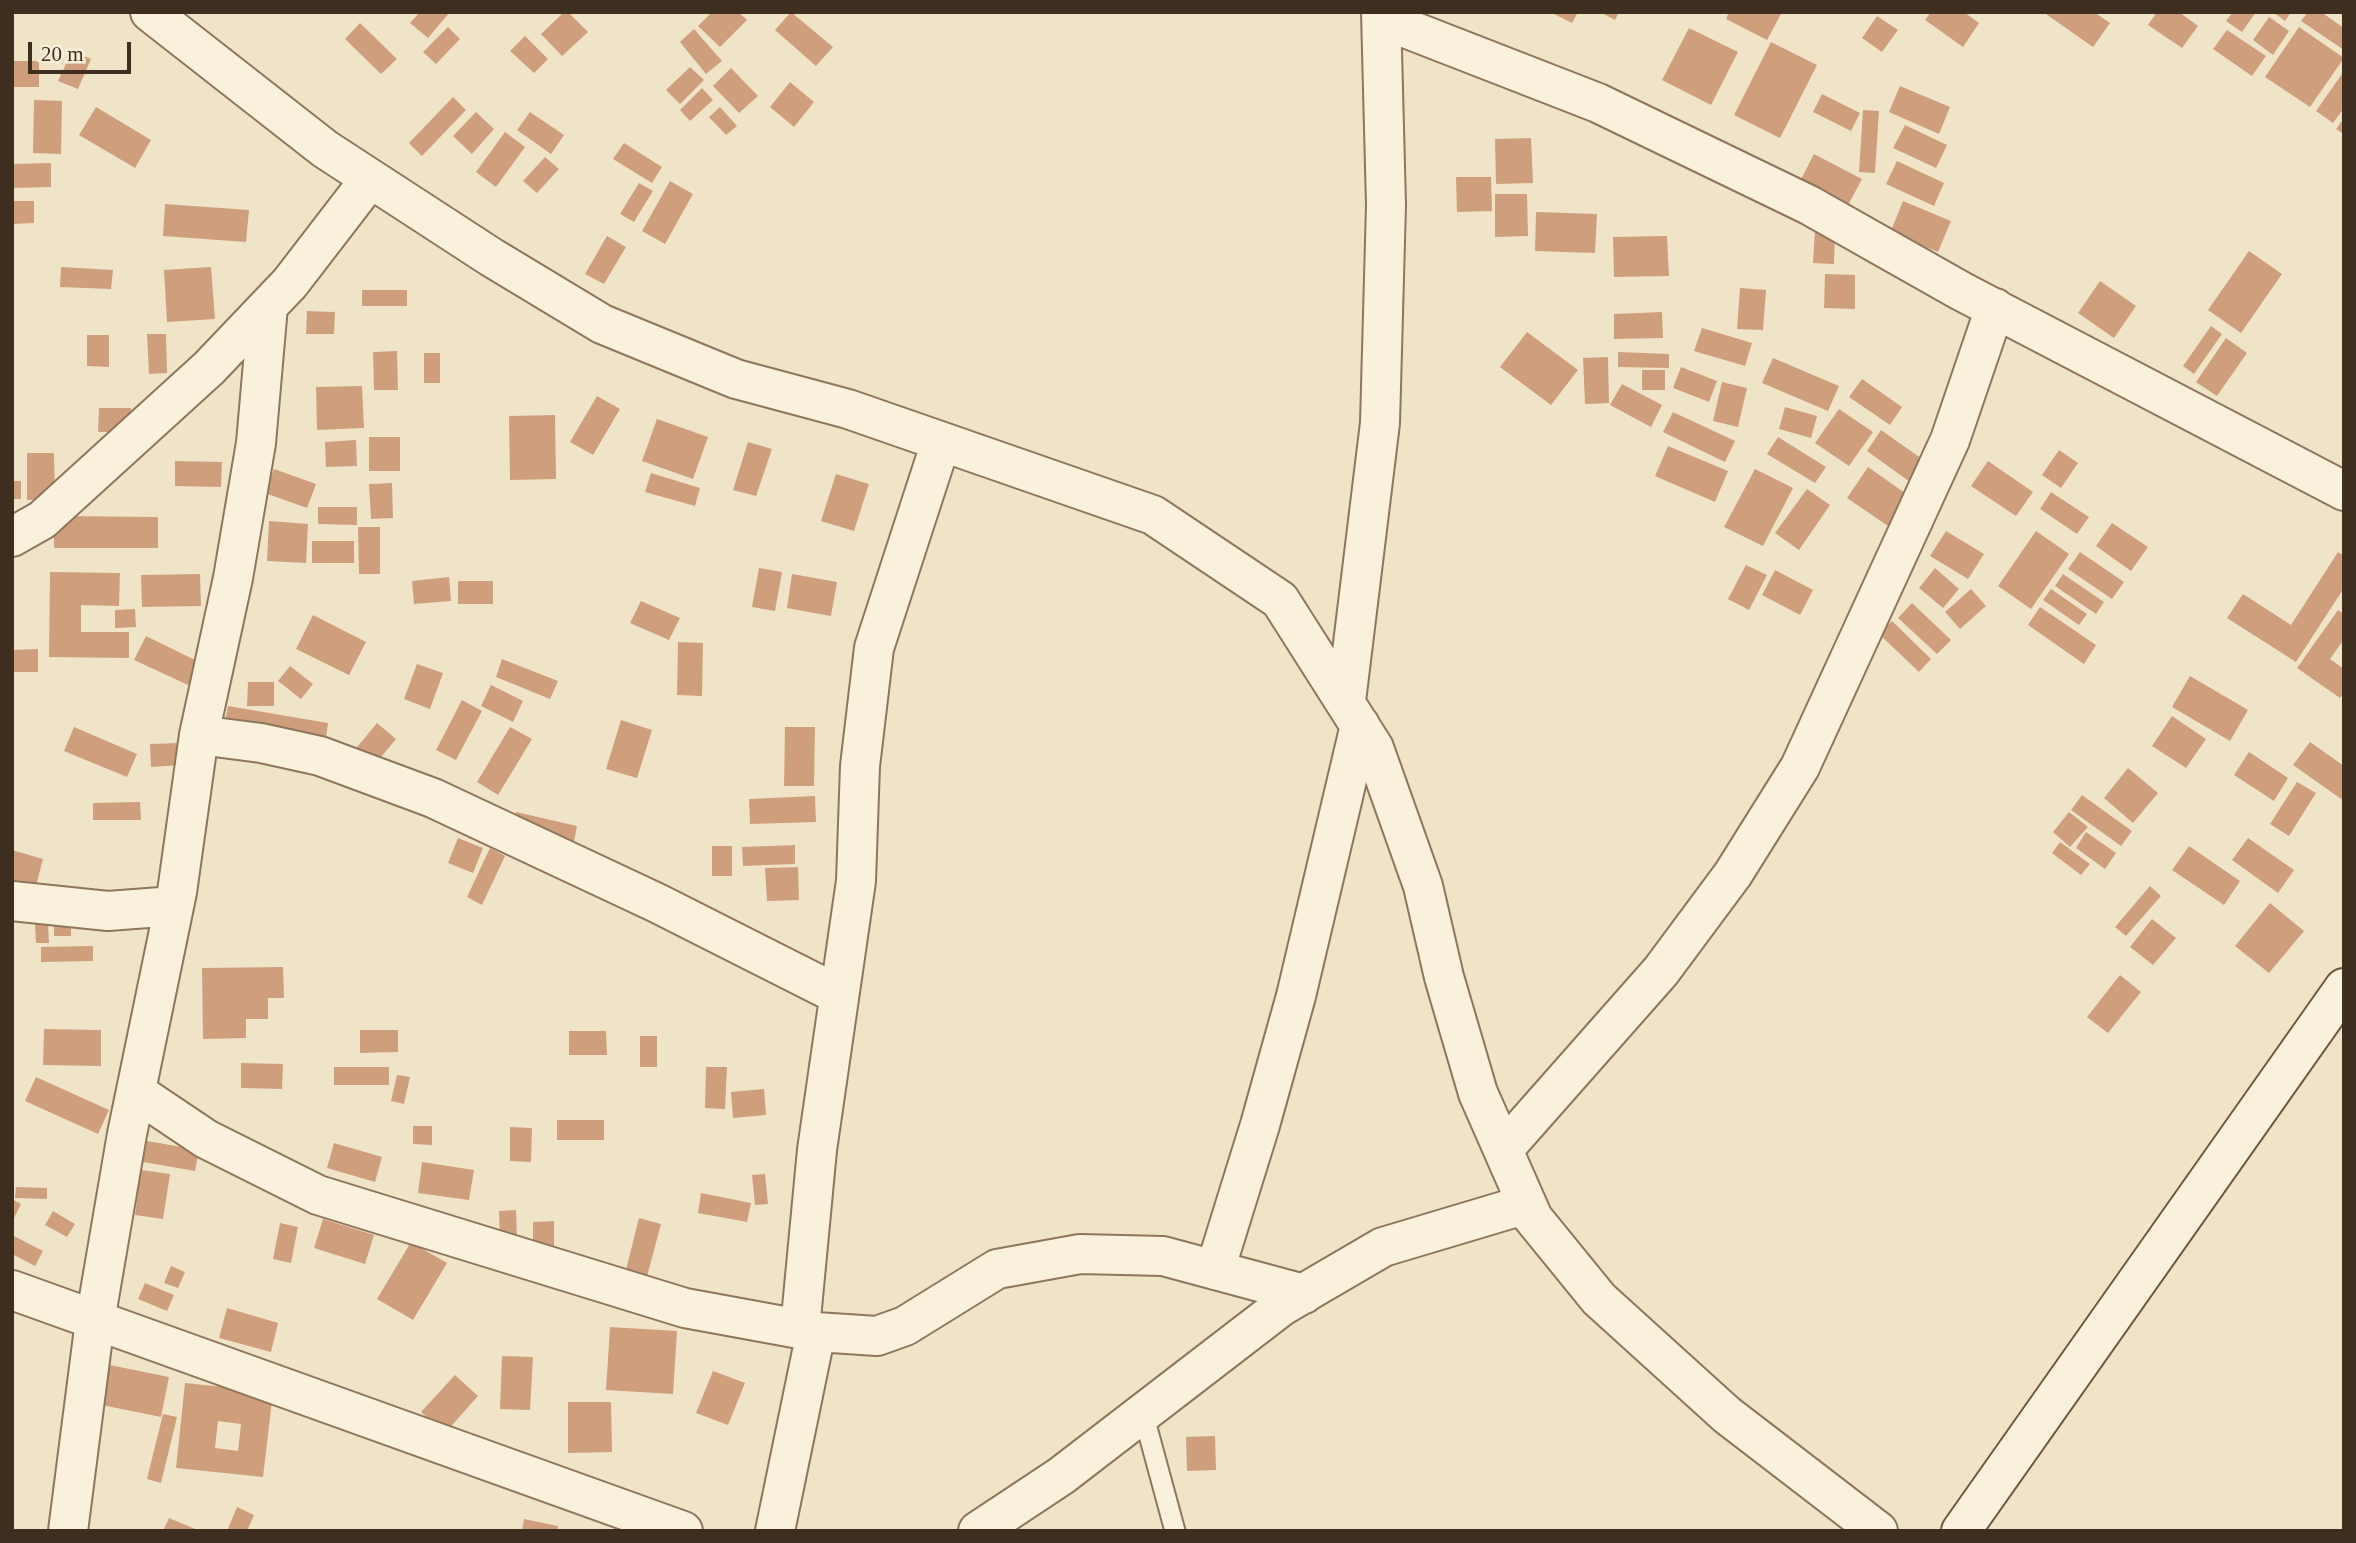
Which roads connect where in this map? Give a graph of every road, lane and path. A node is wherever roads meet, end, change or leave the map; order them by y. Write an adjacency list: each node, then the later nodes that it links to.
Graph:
1 (150, 12): 3 (street)
2 (1381, 16): 5 (street); 9 (street)
3 (370, 178): 4 (street); 6 (street)
4 (268, 306): 8 (street); 10 (street)
5 (1996, 308): 7 (street); 16 (street)
6 (941, 442): 9 (street); 13 (street)
7 (2344, 491)
8 (12, 537)
9 (1353, 713): 16 (street); 18 (street)
10 (200, 735): 12 (street); 13 (street)
11 (12, 901): 12 (street)
12 (174, 906): 15 (street)
13 (839, 995): 22 (street)
14 (2338, 1007): 24 (street)
15 (136, 1092): 21 (street); 22 (street)
16 (1503, 1150): 17 (street)
17 (1527, 1204): 20 (street); 30 (street)
18 (1215, 1270): 20 (street); 22 (street)
19 (12, 1290): 21 (street)
20 (1304, 1294): 23 (street)
21 (95, 1321): 25 (street); 26 (street)
22 (808, 1331): 27 (street)
23 (1143, 1413): 28 (street); 29 (lane)
24 (1975, 1521)
25 (68, 1531)
26 (683, 1531)
27 (775, 1531)
28 (978, 1531)
29 (1175, 1531)
30 (1878, 1531)

